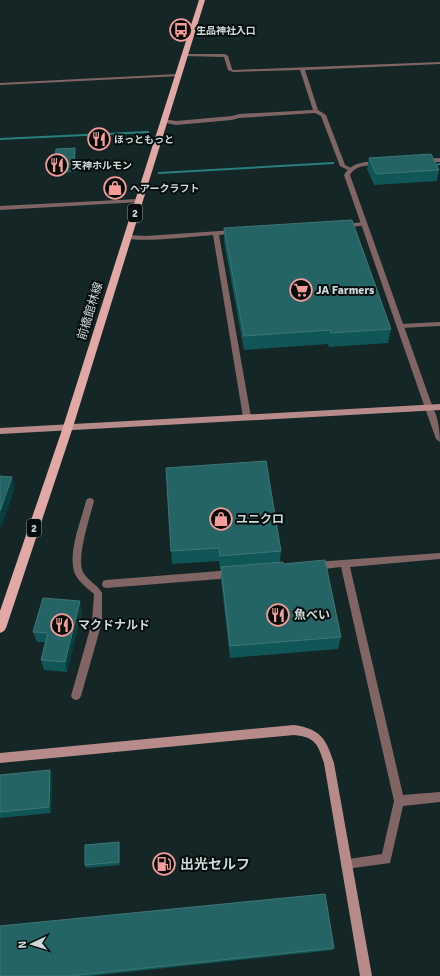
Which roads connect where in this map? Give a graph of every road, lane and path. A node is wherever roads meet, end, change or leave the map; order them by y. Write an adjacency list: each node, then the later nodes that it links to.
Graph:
1 (202, 0): 2 (main road, 前橋館林線 / 2)
2 (184, 55): 4 (street); 5 (main road, 前橋館林線 / 2)
3 (440, 63): 4 (street)
4 (302, 69): 7 (street)
5 (178, 76): 6 (street); 8 (main road, 前橋館林線 / 2)
6 (0, 84)
7 (316, 111): 8 (street); 12 (street)
8 (164, 121): 13 (main road, 前橋館林線 / 2)
9 (440, 160): 10 (street)
10 (417, 162)
11 (386, 163): 12 (street)
12 (350, 168): 15 (street)
13 (138, 201): 14 (street); 19 (main road, 前橋館林線 / 2)
14 (0, 208)
15 (365, 224): 16 (street); 21 (street)
16 (334, 226)
17 (240, 232): 18 (street)
18 (216, 234): 19 (street); 24 (street)
19 (127, 236): 25 (main road, 前橋館林線 / 2)
20 (440, 324): 21 (street)
21 (400, 326): 23 (street)
22 (440, 407): 23 (street)
23 (429, 408): 24 (street); 27 (street)
24 (246, 417): 25 (street)
25 (68, 427): 26 (street); 34 (main road, 前橋館林線 / 2)
26 (0, 431)
27 (440, 439)
28 (90, 501): 35 (street)
29 (440, 556): 30 (street)
30 (345, 564): 31 (street); 38 (street)
31 (306, 567)
32 (237, 573): 33 (street)
33 (106, 584)
34 (0, 628)
35 (76, 696)
36 (0, 758): 39 (street)
37 (440, 797): 38 (street)
38 (399, 801): 39 (street)
39 (346, 864): 40 (street)
40 (366, 976)

